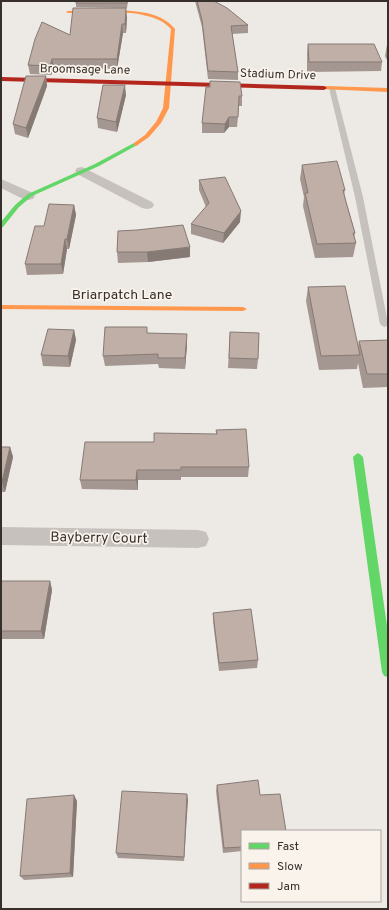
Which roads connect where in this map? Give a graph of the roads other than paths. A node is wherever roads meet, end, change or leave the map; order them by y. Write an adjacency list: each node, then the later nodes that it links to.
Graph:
1 (68, 12): 3 (street)
2 (1, 79): 3 (street, Broomsage Lane)
3 (168, 83): 4 (street, Stadium Drive); 6 (street)
4 (332, 88): 5 (street, Stadium Drive); 13 (lane)
5 (388, 90)
6 (82, 171): 8 (street); 9 (street)
7 (1, 183): 8 (street)
8 (28, 196): 10 (street)
9 (147, 205)
10 (1, 226)
11 (1, 307): 12 (street, Briarpatch Lane)
12 (243, 309)
13 (384, 324)
14 (358, 457): 17 (street)
15 (1, 536): 16 (street, Bayberry Court)
16 (198, 539)
17 (388, 672)

